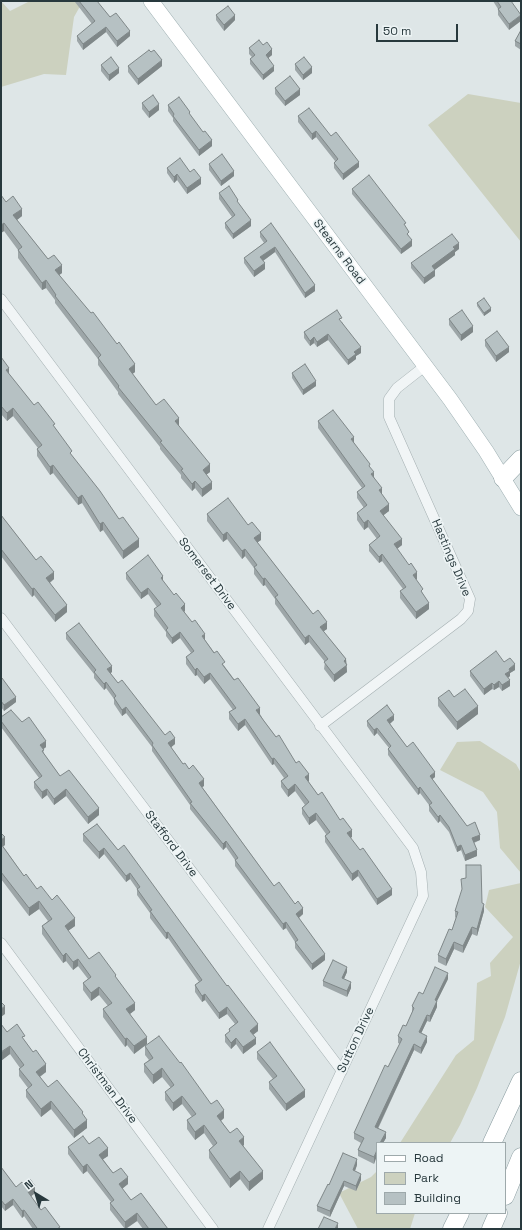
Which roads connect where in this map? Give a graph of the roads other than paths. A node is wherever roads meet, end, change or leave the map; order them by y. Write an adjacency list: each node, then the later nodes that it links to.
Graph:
1 (151, 1): 3 (main road, Stearns Road)
2 (1, 299): 9 (street, Somerset Drive)
3 (425, 366): 6 (main road, Stearns Road); 9 (street, Hastings Drive)
4 (521, 460): 6 (highway)
5 (521, 474): 6 (highway)
6 (503, 478): 7 (main road, Stearns Road)
7 (521, 508)
8 (1, 618): 12 (street, Stafford Drive)
9 (320, 726): 10 (street, Somerset Drive)
10 (413, 848): 12 (street, Sutton Drive)
11 (1, 944): 19 (street, Christman Drive)
12 (342, 1071): 20 (street, Sutton Drive)
13 (521, 1081): 14 (highway)
14 (492, 1142)
15 (521, 1157): 16 (highway)
16 (506, 1194)
17 (460, 1214): 21 (highway)
18 (498, 1214): 22 (highway)
19 (213, 1229)
20 (268, 1229)
21 (452, 1229)
22 (491, 1229)

